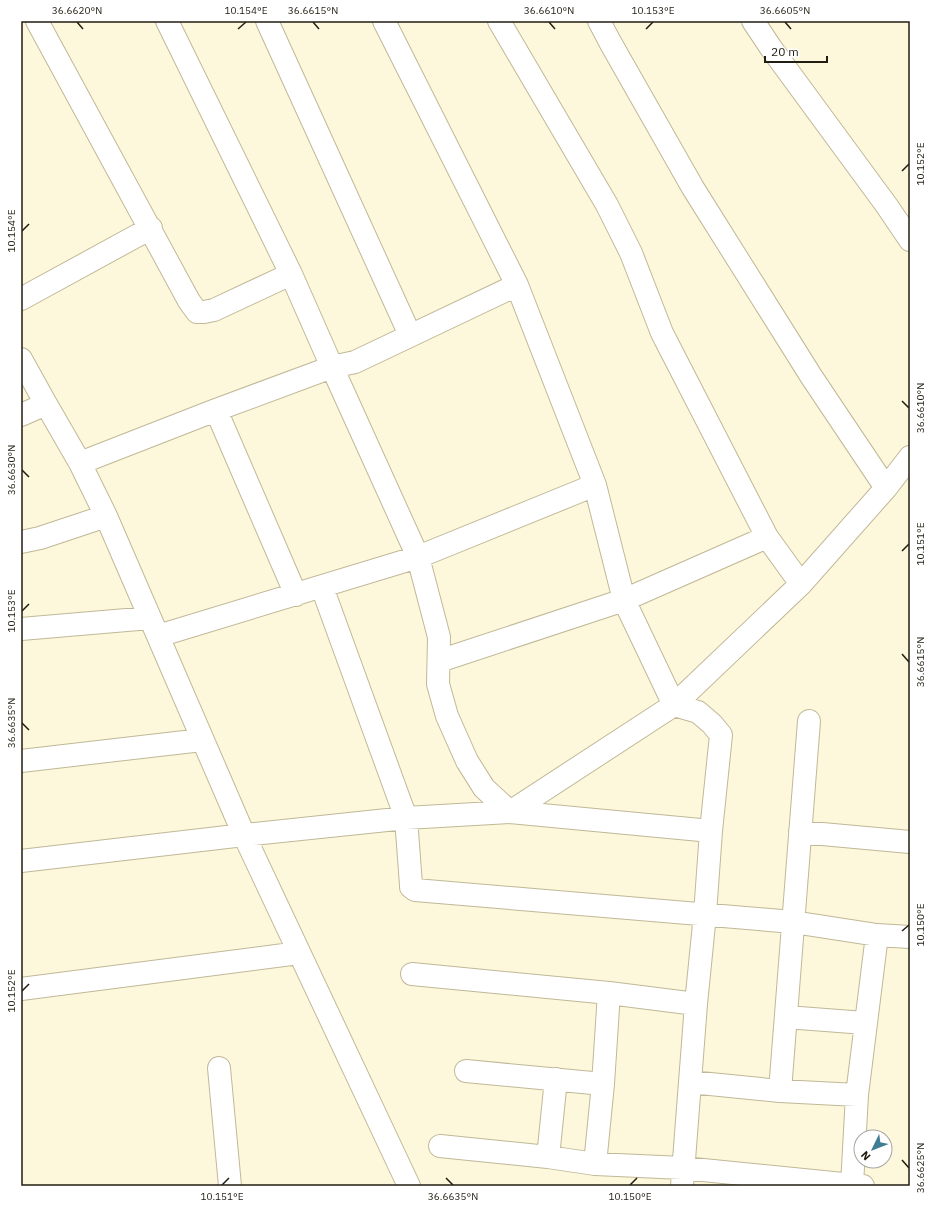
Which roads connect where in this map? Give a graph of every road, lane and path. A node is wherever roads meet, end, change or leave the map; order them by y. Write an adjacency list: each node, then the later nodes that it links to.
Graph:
1 (37, 21): 8 (street)
2 (166, 21): 10 (street)
3 (266, 21): 13 (street)
4 (384, 21): 11 (street)
5 (499, 21): 24 (street)
6 (599, 21): 22 (street)
7 (753, 21): 9 (street)
8 (151, 228): 10 (street); 12 (street)
9 (910, 240)
10 (291, 274): 15 (street)
11 (517, 285): 13 (street); 21 (street)
12 (21, 299)
13 (410, 335): 15 (street)
14 (21, 359): 16 (street)
15 (332, 367): 17 (street); 26 (street)
16 (46, 404): 18 (street); 20 (street)
17 (216, 410): 20 (street); 29 (street)
18 (21, 415)
19 (910, 457): 22 (street)
20 (80, 463): 23 (street)
21 (595, 485): 26 (street); 30 (street)
22 (886, 488): 27 (street)
23 (106, 516): 25 (street); 31 (street)
24 (767, 537): 27 (street); 30 (street)
25 (21, 542)
26 (418, 557): 28 (street); 33 (street)
27 (800, 584): 34 (street)
28 (322, 587): 29 (street); 39 (street)
29 (296, 595): 31 (street)
30 (624, 600): 33 (street); 34 (street)
31 (154, 627): 32 (street); 36 (street)
32 (21, 629)
33 (439, 661): 38 (street)
34 (674, 705): 38 (street); 40 (street)
35 (809, 721): 41 (street)
36 (202, 740): 37 (street); 42 (street)
37 (21, 761)
38 (510, 812): 39 (street); 40 (street)
39 (406, 818): 42 (street); 45 (street)
40 (711, 831): 45 (street)
41 (800, 832): 43 (street); 46 (street)
42 (244, 835): 44 (street); 49 (street)
43 (910, 842)
44 (21, 861)
45 (705, 914): 46 (street); 53 (street)
46 (793, 922): 47 (street); 54 (street)
47 (877, 935): 48 (street); 55 (street)
48 (910, 938)
49 (299, 953): 51 (street); 69 (street)
50 (412, 974): 52 (street)
51 (21, 989)
52 (609, 993): 53 (street); 60 (street)
53 (696, 1004): 59 (street)
54 (786, 1017): 55 (street); 61 (street)
55 (865, 1023): 62 (street)
56 (219, 1068): 68 (street)
57 (466, 1071): 58 (street)
58 (556, 1079): 60 (street); 64 (street)
59 (690, 1082): 61 (street); 66 (street)
60 (604, 1084): 65 (street)
61 (780, 1091): 62 (street)
62 (857, 1095): 67 (street)
63 (440, 1146): 64 (street)
64 (548, 1157): 65 (street)
65 (595, 1164): 66 (street)
66 (682, 1177): 67 (street)
67 (857, 1185)
68 (230, 1186)
69 (409, 1186)

